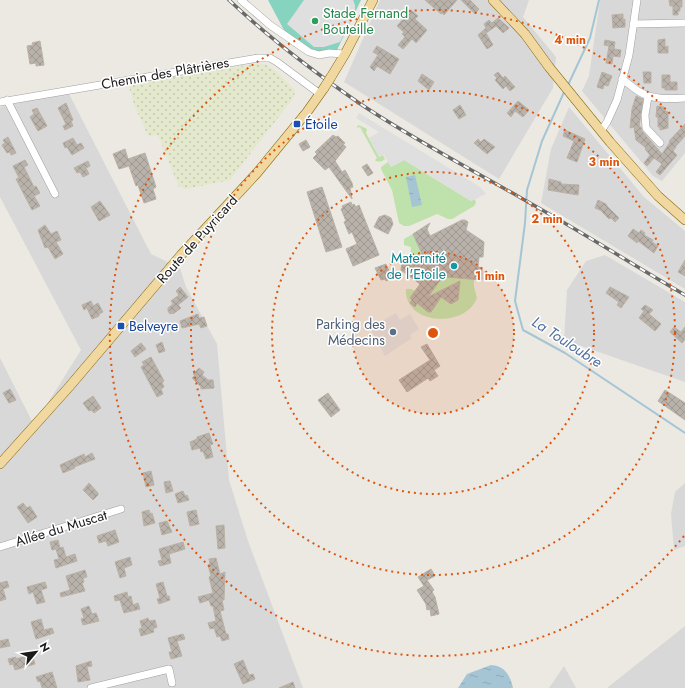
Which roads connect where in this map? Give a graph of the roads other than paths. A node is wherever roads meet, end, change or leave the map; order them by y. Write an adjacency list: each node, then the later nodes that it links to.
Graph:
1 (241, 0): 7 (street)
2 (373, 0): 7 (main road, Route de Puyricard)
3 (493, 0): 13 (main road)
4 (637, 0): 6 (street)
5 (685, 23): 6 (street)
6 (633, 24): 8 (street)
7 (345, 54): 9 (main road, Route de Puyricard, bridge)
8 (622, 79): 10 (street); 13 (street)
9 (322, 91): 12 (street, Chemin des Plâtrières); 17 (main road, Route de Puyricard)
10 (648, 97): 11 (street); 14 (street)
11 (685, 98)
12 (4, 101): 15 (street)
13 (601, 131): 16 (main road)
14 (660, 143)
15 (55, 194)
16 (685, 220)
17 (0, 464)
18 (121, 509): 19 (street, Allée du Muscat)
19 (0, 547)
20 (172, 683): 21 (street)
21 (91, 688)

